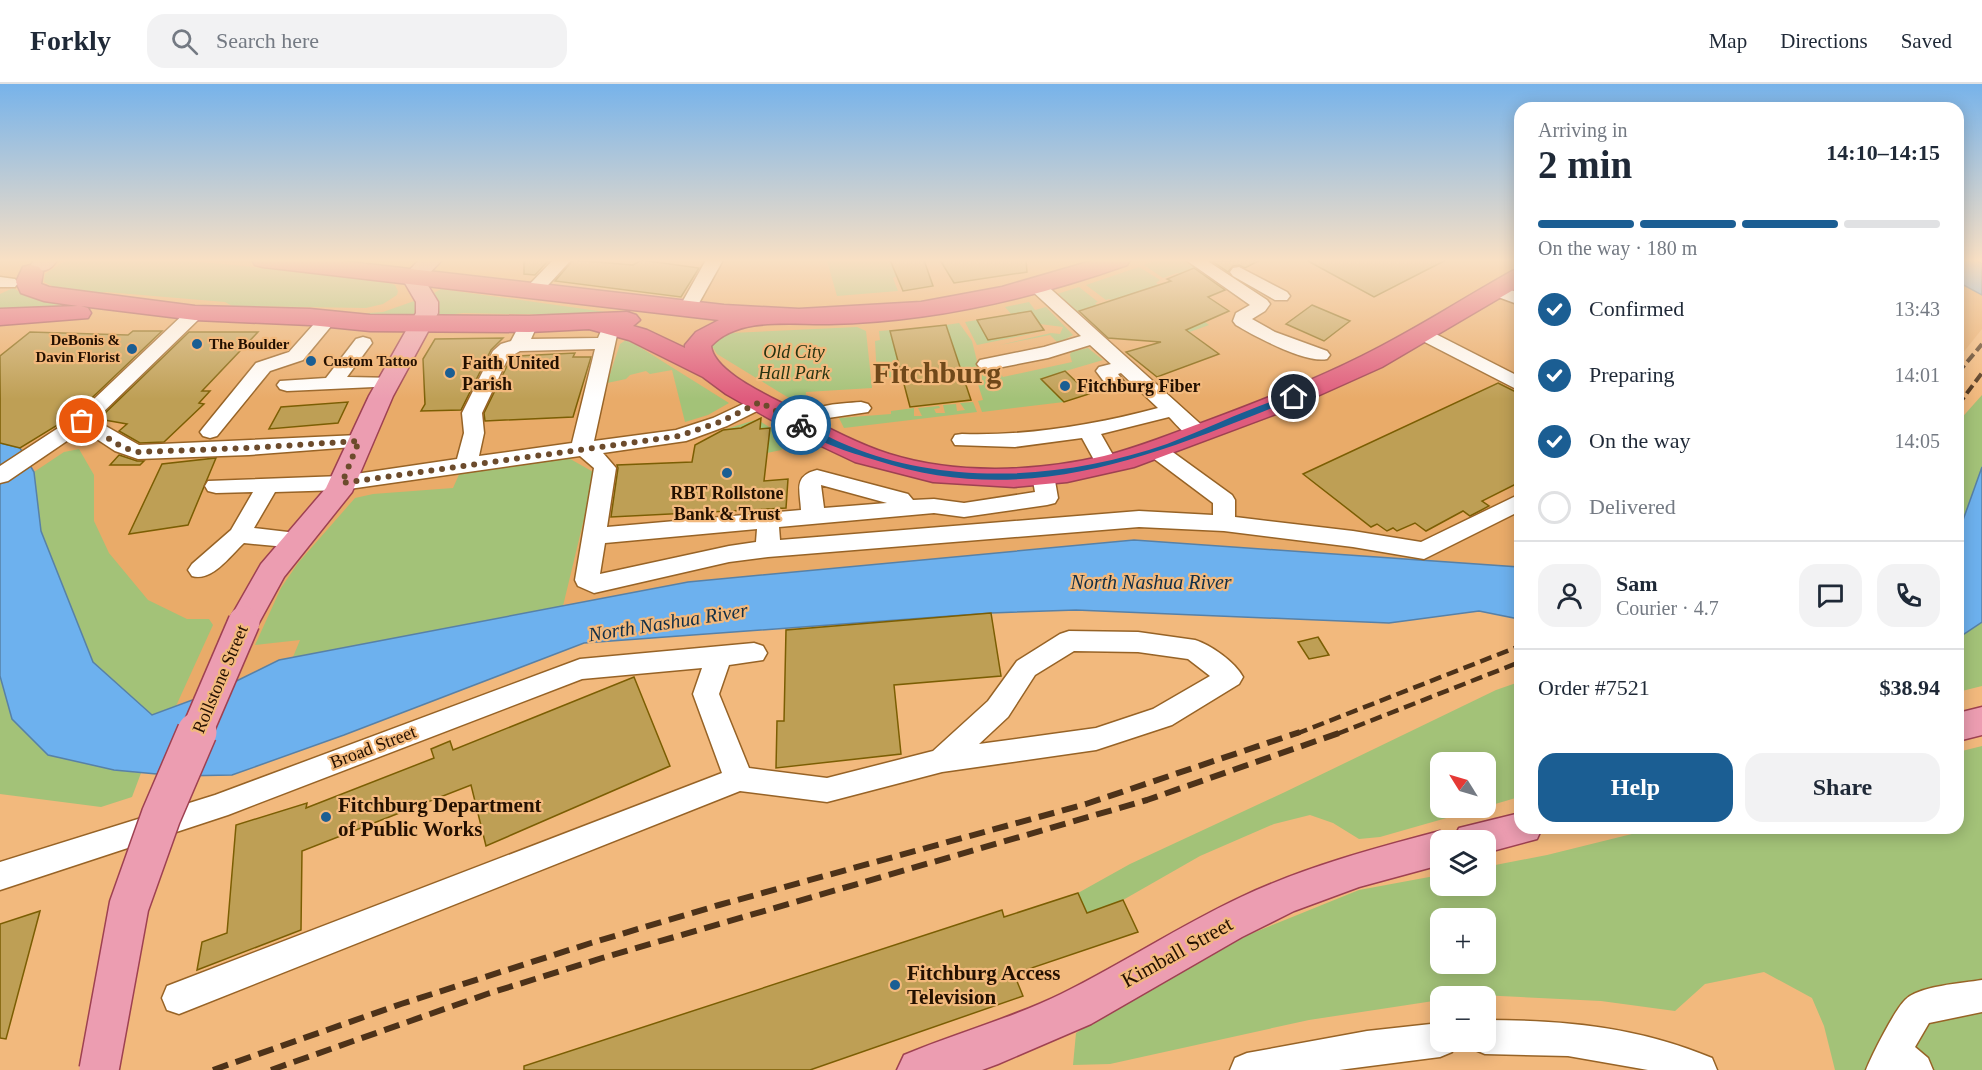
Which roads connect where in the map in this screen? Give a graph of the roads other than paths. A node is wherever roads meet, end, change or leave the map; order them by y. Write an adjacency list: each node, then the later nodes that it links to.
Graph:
1 (135, 306): 11 (highway)
2 (390, 306): 15 (highway)
3 (427, 306): 18 (main road)
4 (624, 306): 16 (highway)
5 (664, 306): 10 (highway)
6 (931, 306): 13 (highway)
7 (1059, 306): 21 (street)
8 (1260, 306): 23 (street)
9 (1477, 306): 19 (highway)
10 (688, 308): 13 (highway)
11 (165, 310): 12 (highway); 14 (highway)
12 (195, 313): 15 (highway); 33 (street)
13 (757, 316): 16 (highway); 25 (highway)
14 (0, 317)
15 (319, 318): 18 (highway); 36 (street)
16 (657, 320): 17 (highway); 25 (highway)
17 (581, 322): 20 (highway); 25 (highway)
18 (421, 324): 20 (highway); 26 (main road, Rollstone Street)
19 (1422, 333): 27 (street); 37 (highway)
20 (524, 335): 40 (street); 42 (street)
21 (1093, 338): 24 (street); 32 (street)
22 (363, 343): 28 (street)
23 (1320, 356)
24 (987, 364)
25 (710, 371): 30 (highway)
26 (388, 382): 28 (street); 39 (main road, Rollstone Street)
27 (1514, 382)
28 (332, 384): 29 (street)
29 (287, 385)
30 (760, 402): 34 (highway); 40 (street)
31 (861, 408): 34 (street)
32 (1173, 410): 35 (street); 37 (street)
33 (82, 421): 39 (street); 45 (street)
34 (801, 425): 44 (highway)
35 (1088, 430): 38 (street); 43 (street)
36 (210, 432)
37 (1199, 434): 41 (highway)
38 (962, 440)
39 (359, 441): 46 (main road, Rollstone Street)
40 (583, 448): 42 (street); 55 (street)
41 (1156, 450): 43 (highway); 53 (street)
42 (466, 464): 46 (street)
43 (1107, 464): 44 (highway)
44 (1043, 475): 50 (street)
45 (0, 476)
46 (342, 483): 47 (street); 56 (main road, Rollstone Street)
47 (268, 485): 48 (street); 54 (street)
48 (216, 486)
49 (1514, 504): 53 (street)
50 (907, 508): 51 (street); 51 (street)
51 (813, 516): 52 (street)
52 (768, 520): 55 (street); 57 (street)
53 (1224, 523): 57 (street)
54 (239, 535): 56 (street); 58 (street)
55 (595, 536): 57 (street)
56 (297, 540): 74 (main road, Rollstone Street, bridge)
57 (768, 549)
58 (200, 570)
59 (754, 653): 60 (street, Broad Street)
60 (719, 656): 64 (street); 68 (street, Broad Street)
61 (1982, 721): 62 (main road)
62 (1964, 726)
63 (942, 760): 63 (street); 64 (street)
64 (739, 779): 70 (street)
65 (1514, 830): 66 (main road)
66 (1496, 834)
67 (1430, 851): 75 (main road, Kimball Street)
68 (0, 876)
69 (1982, 996): 73 (street)
70 (179, 998)
71 (1496, 1037): 77 (street)
72 (1430, 1041): 76 (street)
73 (1898, 1064)
74 (99, 1070)
75 (919, 1070)
76 (1247, 1070)
77 (1700, 1070)

